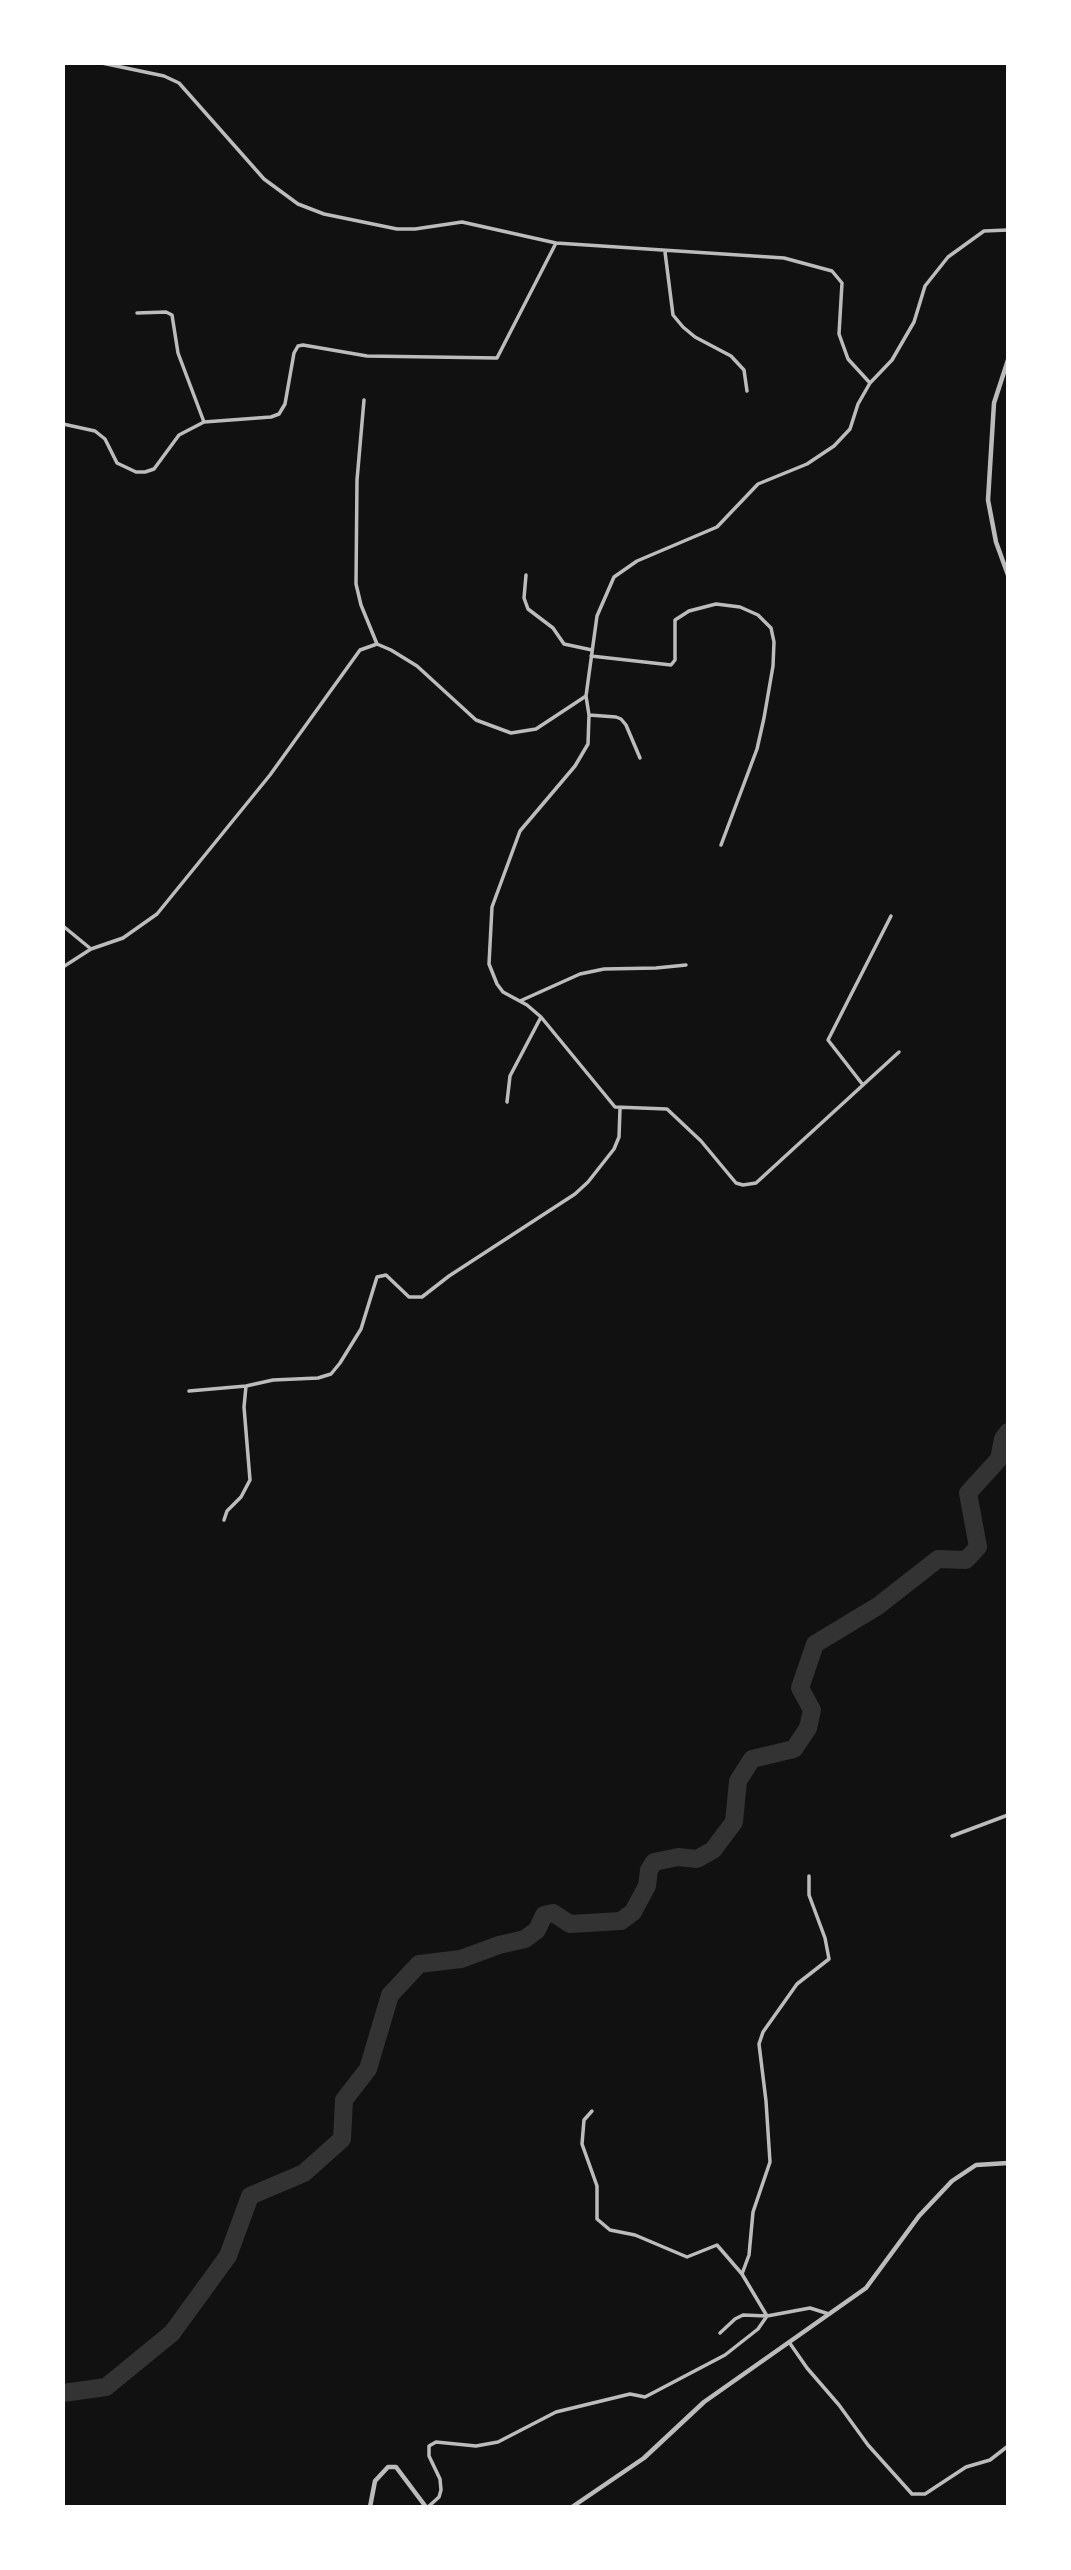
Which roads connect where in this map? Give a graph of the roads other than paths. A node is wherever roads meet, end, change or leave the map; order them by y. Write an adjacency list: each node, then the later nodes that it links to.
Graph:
1 (102, 63): 3 (street)
2 (1008, 230): 7 (street)
3 (556, 243): 4 (street); 10 (street)
4 (665, 252): 7 (street); 8 (street)
5 (137, 313): 10 (street)
6 (1008, 360): 13 (street)
7 (870, 383): 15 (street)
8 (747, 391)
9 (364, 400): 14 (street)
10 (204, 422): 11 (street)
11 (63, 424)
12 (526, 575): 15 (street)
13 (1008, 575)
14 (377, 644): 17 (street); 23 (street)
15 (592, 650): 16 (street)
16 (591, 656): 17 (street); 20 (street)
17 (586, 696): 18 (street)
18 (589, 715): 19 (street); 26 (street)
19 (640, 758)
20 (721, 845)
21 (891, 916): 29 (street)
22 (63, 926): 23 (street)
23 (91, 948): 25 (street)
24 (686, 965): 26 (street)
25 (63, 967)
26 (518, 1002): 27 (street)
27 (541, 1017): 30 (street); 31 (street)
28 (899, 1052): 29 (street)
29 (863, 1085): 31 (street)
30 (507, 1102)
31 (620, 1108): 32 (street)
32 (246, 1386): 33 (street); 34 (street)
33 (189, 1391)
34 (224, 1520)
35 (1008, 1815): 36 (street)
36 (952, 1836)
37 (809, 1876): 40 (street)
38 (592, 2111): 40 (street)
39 (1008, 2163): 41 (street)
40 (742, 2274): 42 (street)
41 (829, 2314): 42 (street); 44 (street)
42 (767, 2316): 43 (street); 47 (street)
43 (720, 2333)
44 (789, 2342): 45 (street); 48 (street)
45 (1008, 2446)
46 (370, 2507): 47 (street)
47 (427, 2507)
48 (572, 2507)

